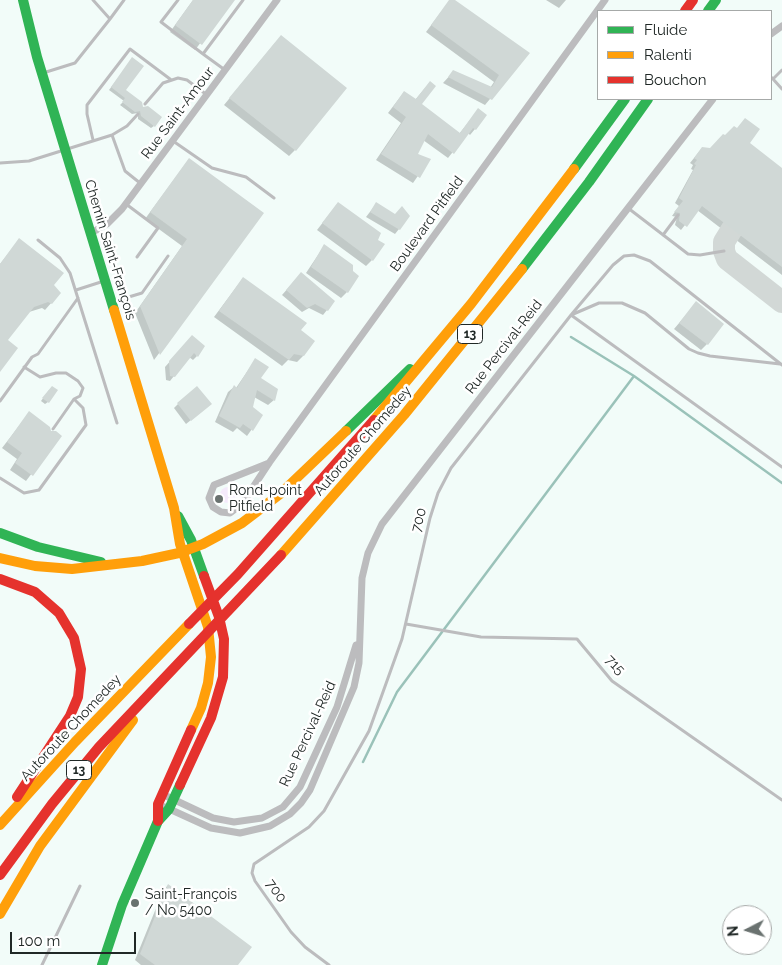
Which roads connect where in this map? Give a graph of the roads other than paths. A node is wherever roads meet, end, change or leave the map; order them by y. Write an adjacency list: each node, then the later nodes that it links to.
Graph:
1 (23, 0): 12 (main road, Chemin Saint-François)
2 (93, 0): 8 (lane)
3 (124, 0): 8 (lane)
4 (178, 0): 9 (lane)
5 (243, 0): 9 (lane)
6 (278, 0): 10 (street, Rue Saint-Amour)
7 (597, 11): 50 (street, Boulevard Pitfield)
8 (110, 19): 12 (lane)
9 (203, 54): 10 (lane)
10 (225, 70): 16 (street, Rue Saint-Amour)
11 (782, 70): 13 (lane)
12 (42, 74): 25 (main road, Chemin Saint-François)
13 (772, 78): 15 (lane)
14 (170, 79): 16 (lane); 20 (lane); 23 (lane)
15 (782, 89)
16 (207, 95): 24 (street, Rue Saint-Amour)
17 (624, 100): 43 (main road, Autoroute Chomedey / 13)
18 (647, 100): 60 (main road, Autoroute Chomedey / 13)
19 (712, 100): 30 (street, Rue Percival-Reid)
20 (146, 104)
21 (138, 114): 22 (lane)
22 (112, 135): 23 (lane); 27 (lane)
23 (93, 140): 25 (lane)
24 (173, 141): 27 (street, Rue Saint-Amour); 28 (lane)
25 (65, 149): 26 (lane); 32 (main road, Chemin Saint-François)
26 (0, 163)
27 (141, 184): 29 (street, Rue Saint-Amour)
28 (274, 198)
29 (126, 204): 32 (street, Rue Saint-Amour); 37 (lane)
30 (628, 208): 33 (lane); 59 (street, Rue Percival-Reid)
31 (678, 215): 33 (lane)
32 (91, 233): 38 (main road, Chemin Saint-François)
33 (663, 235): 35 (lane)
34 (38, 240): 39 (lane)
35 (724, 250)
36 (168, 256): 41 (lane)
37 (136, 257)
38 (106, 281): 39 (lane); 41 (main road, Chemin Saint-François)
39 (76, 290): 40 (lane)
40 (78, 298): 45 (lane); 48 (lane)
41 (112, 302): 53 (main road, Chemin Saint-François)
42 (571, 315): 44 (lane); 44 (lane, 700); 51 (lane); 58 (lane, 700)
43 (449, 331): 56 (main road); 67 (main road, Autoroute Chomedey / 13)
44 (781, 364)
45 (24, 367): 46 (lane); 47 (lane)
46 (74, 399): 49 (lane); 52 (lane)
47 (0, 400)
48 (117, 423)
49 (53, 429)
50 (269, 463): 50 (street, Boulevard Pitfield)
51 (782, 467)
52 (0, 478)
53 (174, 508): 61 (main road, Chemin Saint-François); 62 (main road, Chemin Saint-François)
54 (0, 533): 56 (main road)
55 (0, 558): 56 (main road)
56 (113, 565)
57 (0, 579): 67 (main road)
58 (406, 624): 63 (lane, 715); 73 (lane, 700)
59 (359, 630): 62 (street, Rue Percival-Reid); 65 (street, Rue Percival-Reid)
60 (167, 674): 68 (main road, Autoroute Chomedey / 13); 70 (main road)
61 (162, 794): 62 (street, Rue Percival-Reid); 64 (main road, Chemin Saint-François)
62 (174, 799): 65 (main road, Chemin Saint-François)
63 (782, 800)
64 (158, 804): 65 (street, Rue Percival-Reid); 66 (main road, Chemin Saint-François)
65 (169, 809): 66 (main road, Chemin Saint-François)
66 (158, 821): 72 (main road, Chemin Saint-François)
67 (0, 823)
68 (0, 875)
69 (80, 886): 71 (lane)
70 (0, 914)
71 (42, 965)
72 (102, 965)
73 (329, 965)

